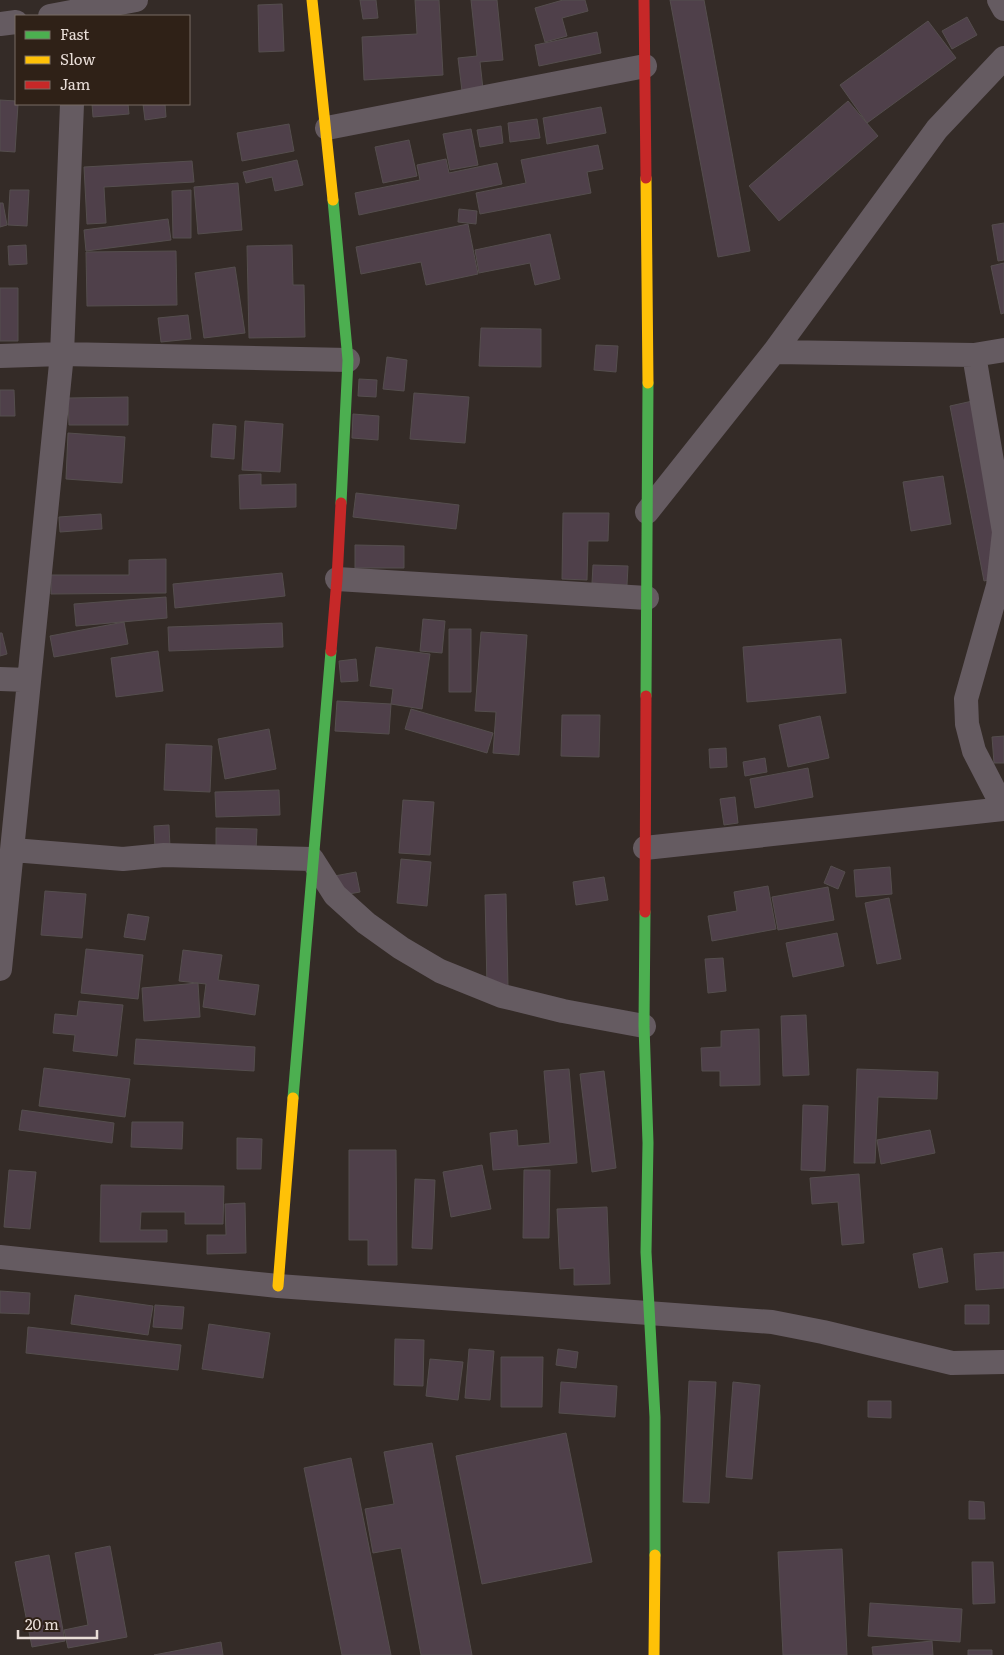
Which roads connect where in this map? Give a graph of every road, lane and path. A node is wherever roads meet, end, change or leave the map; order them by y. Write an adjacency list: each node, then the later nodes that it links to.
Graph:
1 (136, 0): 6 (street)
2 (312, 0): 13 (street)
3 (644, 0): 11 (street)
4 (999, 0): 5 (street)
5 (1004, 10)
6 (76, 14): 7 (street)
7 (63, 15)
8 (15, 22): 9 (street)
9 (0, 24)
10 (1004, 58): 15 (street)
11 (645, 66): 13 (street); 20 (street)
12 (72, 105): 16 (street)
13 (326, 128): 19 (street)
14 (1004, 350): 17 (street)
15 (774, 352): 17 (street); 20 (street)
16 (62, 354): 18 (street); 19 (street); 24 (street)
17 (974, 355): 25 (street)
18 (0, 356)
19 (348, 360): 21 (street)
20 (647, 512): 22 (street)
21 (338, 579): 22 (street); 28 (street)
22 (647, 598): 26 (street)
23 (0, 679): 24 (street)
24 (28, 680): 27 (street)
25 (1004, 809): 26 (street)
26 (644, 848): 30 (street)
27 (13, 850): 28 (street); 29 (street)
28 (312, 859): 30 (street); 32 (street)
29 (0, 959)
30 (644, 1026): 33 (street)
31 (0, 1257): 32 (street)
32 (278, 1286): 33 (street)
33 (650, 1314): 34 (street); 35 (street)
34 (1004, 1362)
35 (654, 1655)

